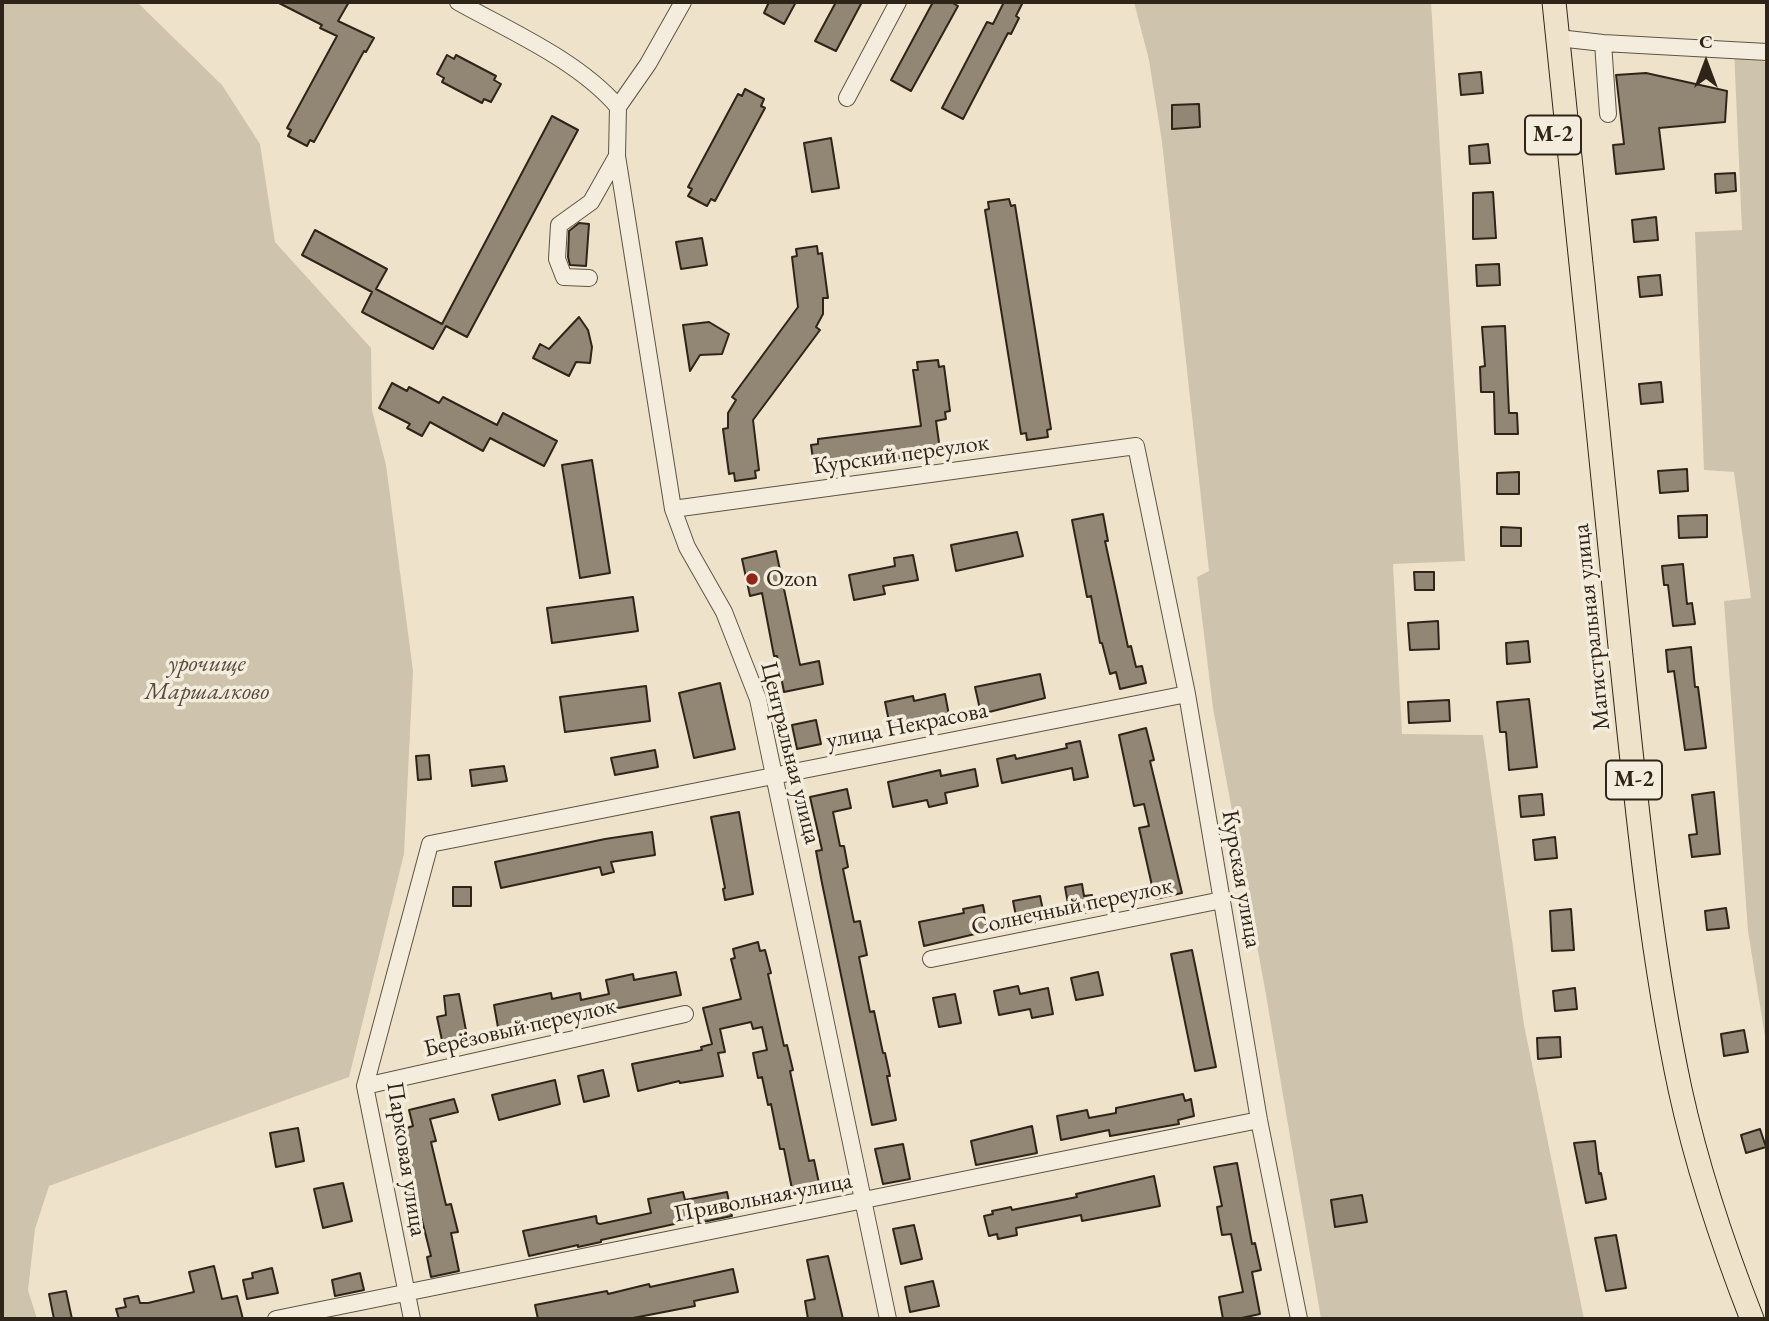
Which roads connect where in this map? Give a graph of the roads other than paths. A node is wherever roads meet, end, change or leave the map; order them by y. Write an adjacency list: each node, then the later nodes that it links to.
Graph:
1 (457, 2): 10 (street)
2 (683, 2): 10 (street)
3 (898, 2): 9 (street)
4 (1539, 2): 30 (highway, Магистральная улица / М-2)
5 (1554, 2): 6 (highway, Магистральная улица / М-2)
6 (1558, 38): 7 (street); 31 (highway, Магистральная улица / М-2)
7 (1603, 43): 8 (street); 11 (street)
8 (1767, 52)
9 (847, 98)
10 (618, 107): 12 (street, Центральная улица)
11 (1608, 114)
12 (617, 156): 13 (street); 15 (street, Центральная улица)
13 (589, 278)
14 (1136, 446): 15 (street, Курский переулок); 16 (street, Курская улица)
15 (673, 509): 17 (street, Центральная улица)
16 (1187, 694): 17 (street, улица Некрасова); 19 (street, Курская улица)
17 (775, 775): 18 (street, улица Некрасова); 24 (street, Центральная улица)
18 (430, 844): 22 (street, Парковая улица)
19 (1222, 900): 20 (street, Солнечный переулок); 23 (street, Курская улица)
20 (931, 959)
21 (685, 1014): 22 (street, Берёзовый переулок)
22 (365, 1086): 25 (street, Парковая улица)
23 (1259, 1120): 24 (street, Привольная улица); 29 (street, Курская улица)
24 (864, 1200): 25 (street, Привольная улица); 28 (street, Центральная улица)
25 (406, 1293): 26 (street, Привольная улица); 27 (street, Парковая улица)
26 (276, 1319)
27 (412, 1319)
28 (888, 1319)
29 (1299, 1319)
30 (1736, 1319)
31 (1752, 1319)

